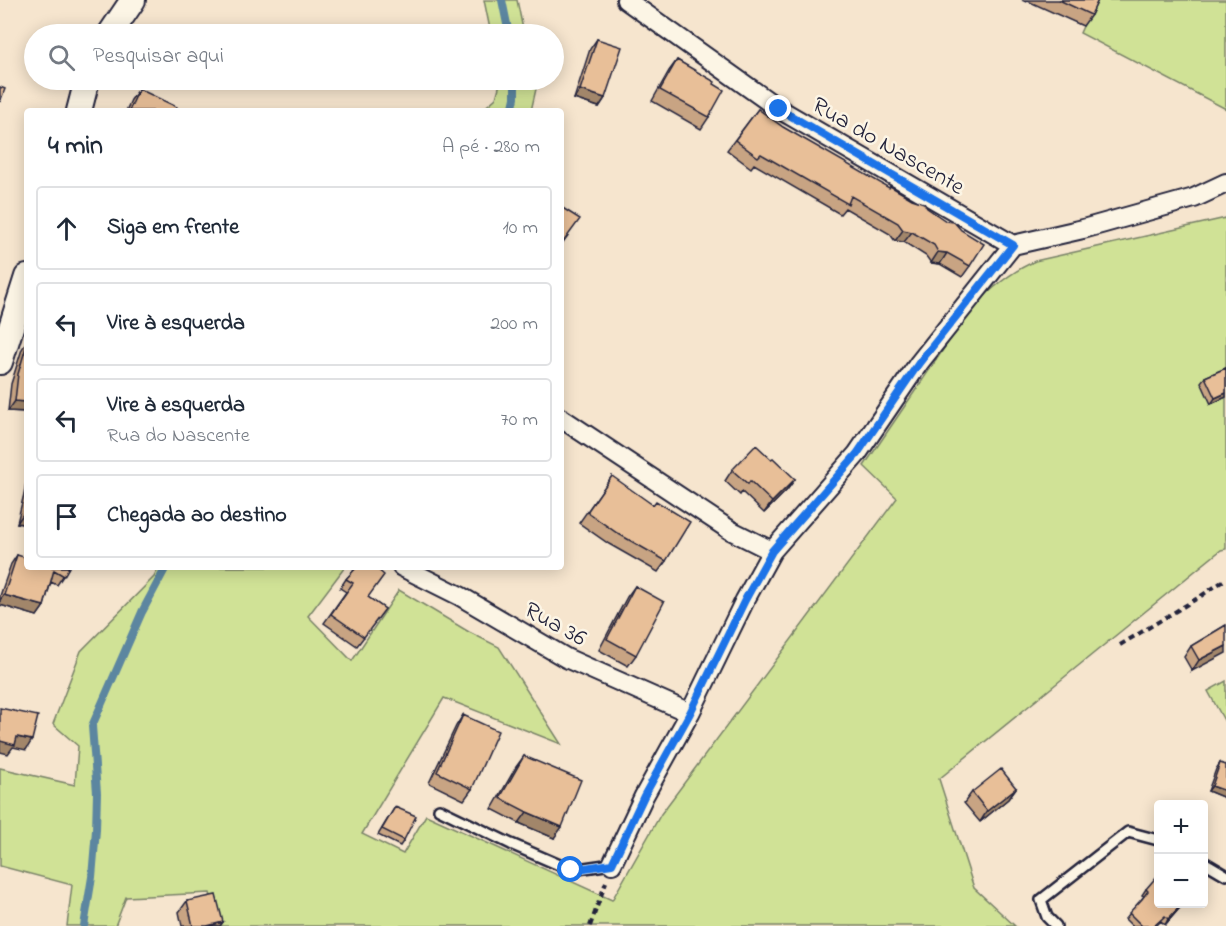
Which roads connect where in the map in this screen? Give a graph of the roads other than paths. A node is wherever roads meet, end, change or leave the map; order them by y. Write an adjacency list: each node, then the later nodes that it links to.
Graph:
1 (133, 0): 3 (street)
2 (626, 0): 7 (street, Rua do Nascente)
3 (117, 24)
4 (84, 90): 5 (street)
5 (80, 108)
6 (1226, 183): 7 (street)
7 (1013, 245): 12 (street)
8 (24, 284): 9 (street)
9 (6, 324): 10 (street)
10 (0, 362)
11 (564, 420): 12 (street)
12 (772, 551): 14 (street)
13 (408, 570): 14 (street, Rua 36)
14 (690, 713): 17 (street)
15 (439, 809): 17 (lane)
16 (1154, 839): 20 (lane)
17 (612, 864)
18 (1208, 865): 19 (lane)
19 (1226, 874)
20 (1056, 926)

